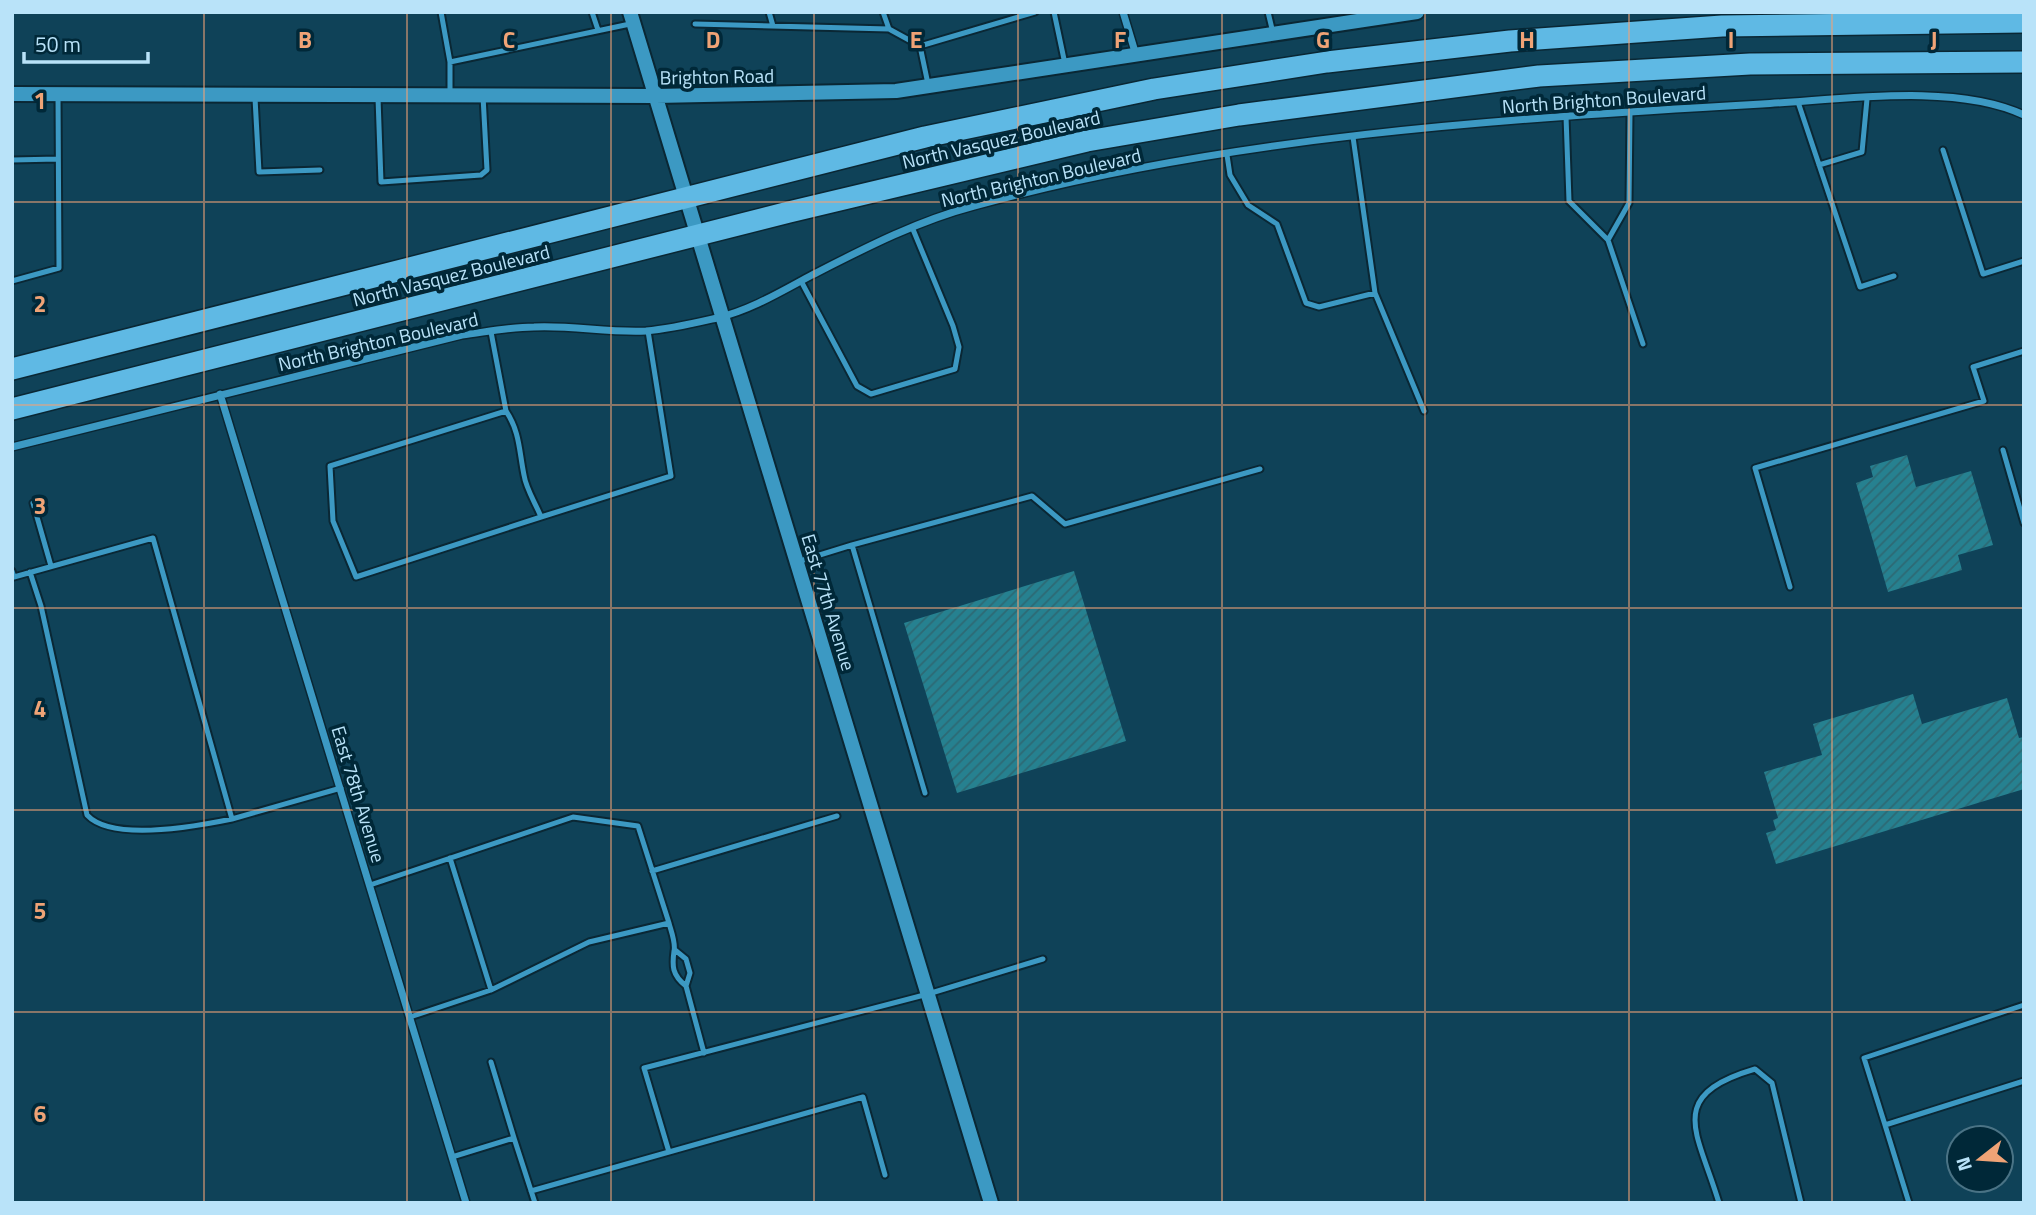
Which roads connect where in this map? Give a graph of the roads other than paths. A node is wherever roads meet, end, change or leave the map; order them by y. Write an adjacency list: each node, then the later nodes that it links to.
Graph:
1 (441, 12): 19 (lane)
2 (592, 12): 15 (lane)
3 (769, 12): 13 (lane)
4 (883, 12): 14 (lane)
5 (1035, 12): 17 (lane)
6 (1054, 12): 21 (lane)
7 (1123, 12): 18 (street)
8 (1268, 12): 16 (lane)
9 (1417, 12): 16 (street, Brighton Road)
10 (632, 18): 15 (lane); 29 (street, East 77th Avenue)
11 (2024, 22): 42 (highway, North Vasquez Boulevard)
12 (695, 24): 13 (lane)
13 (773, 26): 14 (lane)
14 (889, 29): 17 (lane)
15 (598, 30): 19 (lane)
16 (1273, 33): 18 (street, Brighton Road)
17 (920, 46): 22 (lane)
18 (1137, 55): 21 (street, Brighton Road)
19 (450, 62): 27 (lane)
20 (2024, 62): 44 (highway, North Vasquez Boulevard)
21 (1066, 66): 22 (street, Brighton Road)
22 (929, 88): 29 (street, Brighton Road)
23 (12, 94): 24 (street, Brighton Road)
24 (58, 94): 25 (street, Brighton Road); 38 (lane)
25 (255, 94): 26 (street, Brighton Road); 41 (lane)
26 (378, 95): 27 (street, Brighton Road); 28 (lane)
27 (450, 95): 28 (street, Brighton Road)
28 (483, 96): 29 (street, Brighton Road)
29 (656, 96): 42 (street, East 77th Avenue)
30 (1867, 99): 31 (street, North Brighton Boulevard); 33 (street, North Brighton Boulevard); 40 (lane)
31 (1798, 102): 32 (street, North Brighton Boulevard); 40 (lane)
32 (1630, 112): 34 (street, North Brighton Boulevard); 45 (lane)
33 (2024, 114)
34 (1566, 116): 35 (street, North Brighton Boulevard); 45 (lane)
35 (1353, 137): 37 (street, North Brighton Boulevard); 50 (lane)
36 (1943, 150): 46 (lane)
37 (1227, 155): 43 (street, North Brighton Boulevard); 50 (lane)
38 (58, 159): 39 (lane); 48 (lane)
39 (12, 160)
40 (1819, 165): 47 (lane)
41 (320, 170)
42 (686, 197): 44 (street, East 77th Avenue); 56 (highway, North Vasquez Boulevard)
43 (912, 227): 49 (street, North Brighton Boulevard); 49 (lane)
44 (698, 236): 51 (street, East 77th Avenue); 58 (highway, North Vasquez Boulevard)
45 (1608, 240): 54 (lane)
46 (2024, 261)
47 (1894, 276)
48 (12, 281)
49 (801, 281): 51 (street, North Brighton Boulevard)
50 (1375, 293): 60 (lane)
51 (723, 317): 52 (street, North Brighton Boulevard); 68 (street, East 77th Avenue)
52 (648, 331): 53 (street, North Brighton Boulevard); 65 (lane)
53 (491, 332): 57 (street, North Brighton Boulevard); 59 (lane)
54 (1643, 344)
55 (2024, 351): 72 (lane)
56 (12, 369)
57 (220, 394): 61 (street, North Brighton Boulevard); 73 (street, East 78th Avenue)
58 (12, 409)
59 (506, 411): 65 (lane); 65 (lane)
60 (1424, 411)
61 (12, 447)
62 (2003, 450): 66 (lane)
63 (1260, 469): 67 (lane)
64 (33, 503): 69 (lane)
65 (541, 517)
66 (2024, 523)
67 (852, 545): 68 (lane); 74 (lane)
68 (797, 562): 85 (street, East 77th Avenue)
69 (51, 566): 71 (lane); 76 (lane)
70 (12, 571): 71 (lane)
71 (30, 572): 76 (lane)
72 (1790, 587)
73 (341, 788): 76 (lane); 79 (street, East 78th Avenue)
74 (925, 793)
75 (837, 816): 78 (lane)
76 (232, 819)
77 (450, 858): 78 (lane); 79 (lane); 84 (lane)
78 (652, 871): 80 (lane)
79 (370, 885): 87 (street, East 78th Avenue)
80 (669, 923): 81 (lane); 84 (lane)
81 (675, 950): 83 (lane); 83 (lane)
82 (1043, 959): 85 (lane)
83 (686, 986): 88 (lane)
84 (491, 990): 87 (lane)
85 (928, 994): 88 (lane); 99 (street, East 77th Avenue)
86 (2024, 1004): 91 (lane)
87 (410, 1017): 94 (street, East 78th Avenue)
88 (704, 1053): 93 (lane)
89 (491, 1062): 92 (lane)
90 (2024, 1081): 91 (lane)
91 (1885, 1125): 102 (lane)
92 (514, 1138): 94 (lane); 96 (lane)
93 (669, 1152): 95 (lane); 96 (lane)
94 (452, 1157): 97 (street, East 78th Avenue)
95 (885, 1175)
96 (531, 1191): 98 (lane)
97 (466, 1203)
98 (535, 1203)
99 (991, 1203)
100 (1719, 1203): 101 (lane)
101 (1801, 1203)
102 (1909, 1203)

